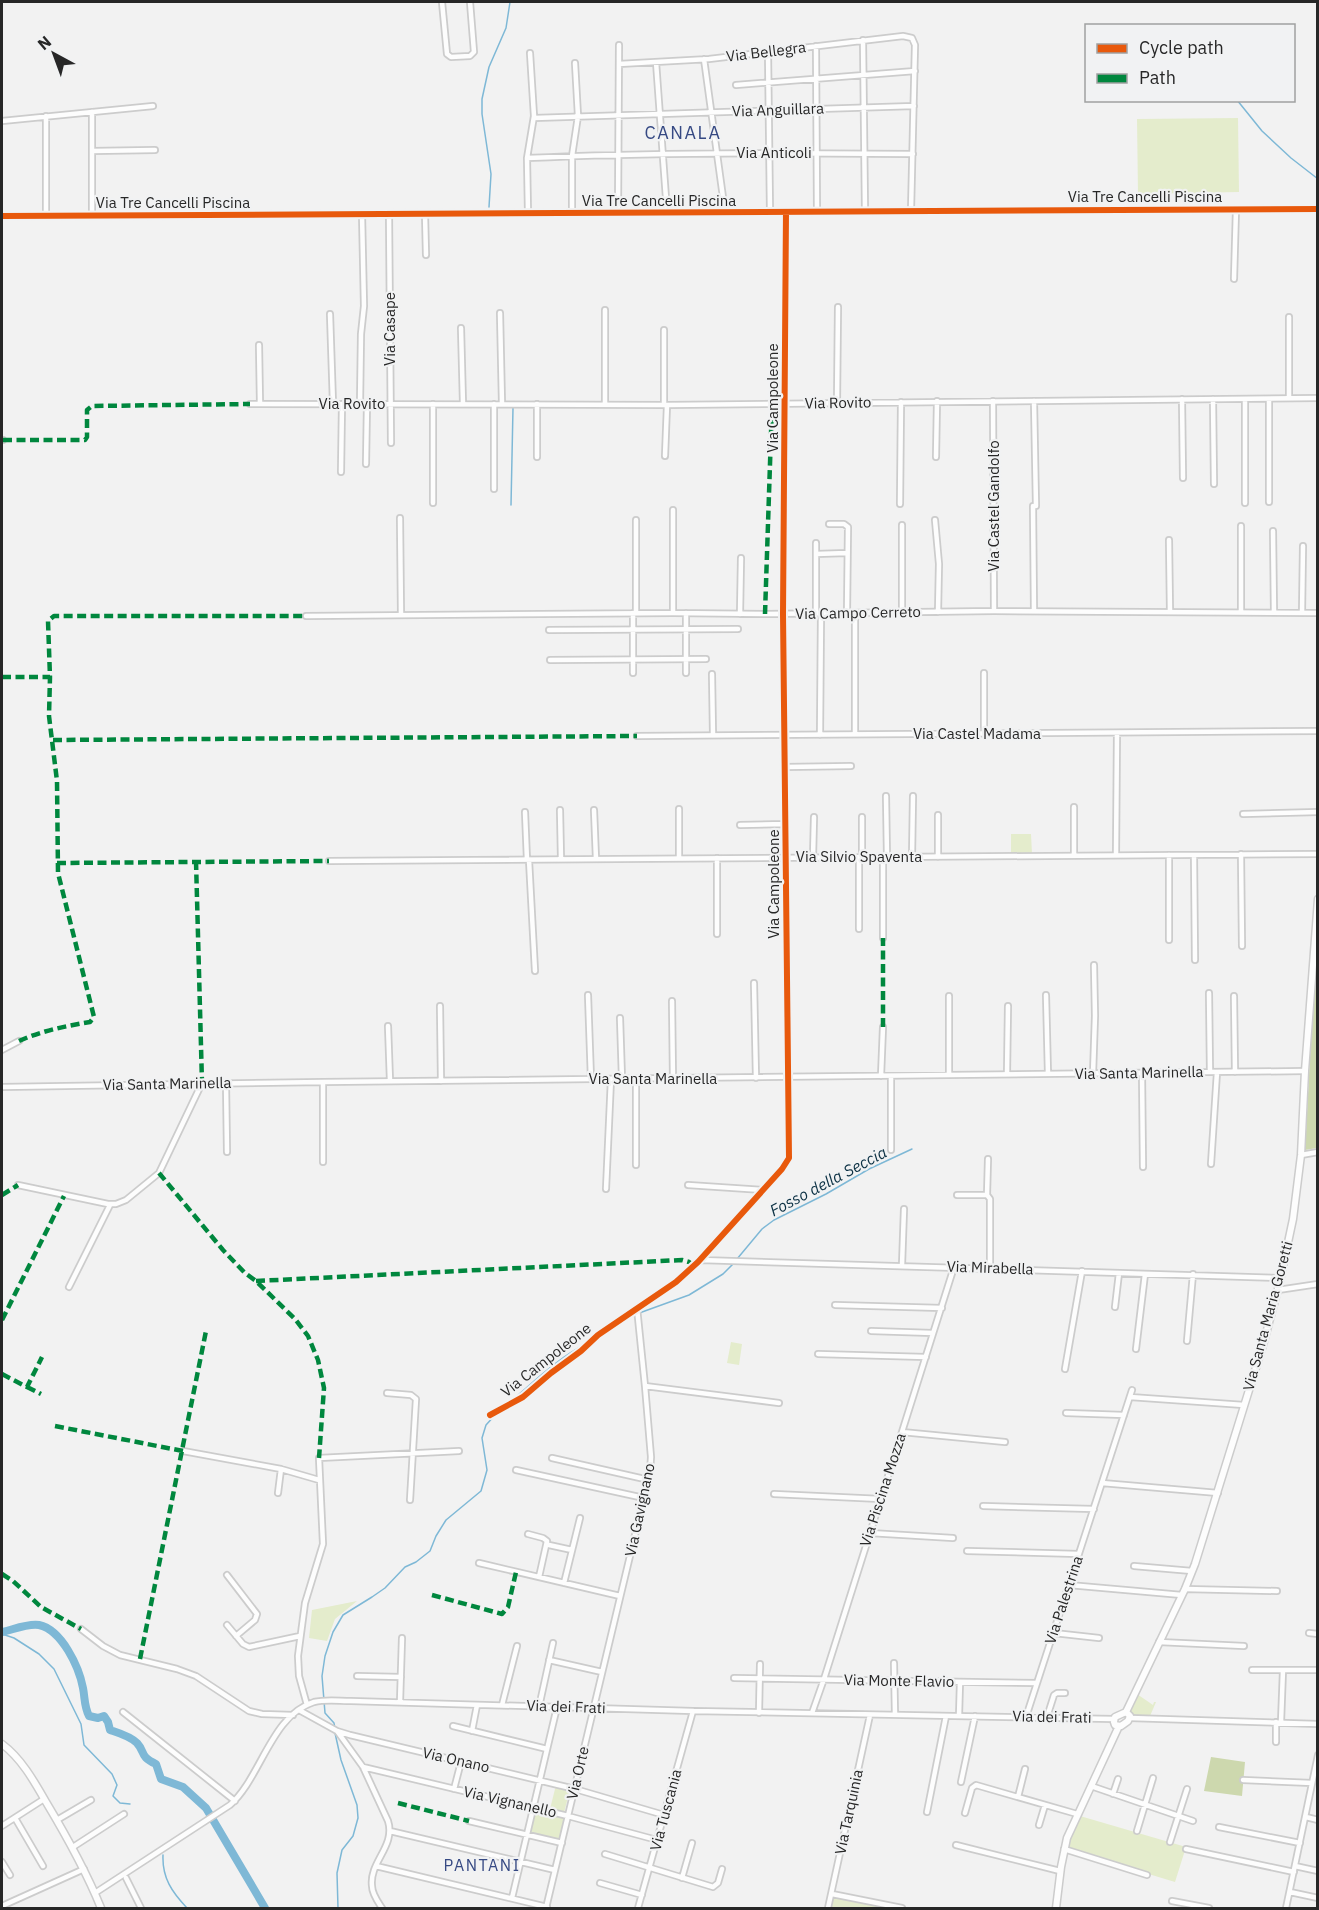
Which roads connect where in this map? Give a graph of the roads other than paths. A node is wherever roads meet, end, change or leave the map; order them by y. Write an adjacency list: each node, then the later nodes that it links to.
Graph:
1 (442, 2): 2 (street)
2 (470, 2)
3 (863, 40): 5 (street, Via Bellegra); 12 (street, Via Bellegra); 13 (street)
4 (619, 45): 11 (street)
5 (816, 46): 6 (street, Via Bellegra); 14 (street)
6 (768, 52): 8 (street, Via Bellegra); 15 (street)
7 (530, 53): 28 (street)
8 (704, 59): 9 (street, Via Bellegra); 23 (street)
9 (656, 62): 11 (street, Via Bellegra); 24 (street)
10 (575, 63): 27 (street)
11 (619, 64): 25 (street)
12 (915, 71): 13 (street); 18 (street)
13 (863, 74): 14 (street); 19 (street)
14 (816, 78): 15 (street); 20 (street)
15 (768, 82): 16 (street); 21 (street)
16 (736, 85)
17 (153, 106): 22 (street)
18 (914, 106): 19 (street, Via Anguillara); 38 (street)
19 (864, 107): 20 (street, Via Anguillara); 37 (street)
20 (816, 109): 21 (street, Via Anguillara); 35 (street)
21 (769, 110): 23 (street, Via Anguillara); 34 (street)
22 (92, 112): 26 (street); 31 (street)
23 (710, 112): 24 (street, Via Anguillara); 32 (street)
24 (660, 114): 25 (street, Via Anguillara); 33 (street)
25 (619, 115): 27 (street, Via Anguillara); 36 (street)
26 (46, 116): 29 (street); 56 (street)
27 (578, 117): 28 (street, Via Anguillara); 39 (street)
28 (534, 118): 40 (street)
29 (2, 121)
30 (155, 150): 31 (street)
31 (92, 151): 58 (street)
32 (716, 152): 33 (street, Via Anticoli); 34 (street, Via Anticoli); 47 (street)
33 (662, 153): 36 (street, Via Anticoli); 46 (street)
34 (770, 153): 35 (street, Via Anticoli); 48 (street)
35 (816, 153): 37 (street, Via Anticoli); 50 (street)
36 (618, 154): 39 (street, Via Anticoli); 45 (street)
37 (864, 154): 38 (street, Via Anticoli); 44 (street)
38 (913, 154): 43 (street)
39 (572, 156): 40 (street, Via Anticoli); 52 (street)
40 (527, 158): 51 (street)
41 (1236, 209): 42 (street, Via Tre Cancelli Piscina); 43 (street, Via Tre Cancelli Piscina); 60 (street)
42 (1317, 209)
43 (911, 210): 44 (street, Via Tre Cancelli Piscina)
44 (865, 211): 50 (street, Via Tre Cancelli Piscina)
45 (618, 212): 46 (street, Via Tre Cancelli Piscina); 52 (street, Via Tre Cancelli Piscina)
46 (667, 212): 47 (street, Via Tre Cancelli Piscina)
47 (725, 212): 48 (street, Via Tre Cancelli Piscina)
48 (770, 212): 49 (street, Via Tre Cancelli Piscina)
49 (786, 212): 50 (street, Via Tre Cancelli Piscina); 79 (street, Via Campoleone)
50 (817, 212)
51 (528, 213): 52 (street, Via Tre Cancelli Piscina); 55 (street, Via Tre Cancelli Piscina)
52 (572, 213)
53 (362, 214): 54 (street, Via Tre Cancelli Piscina); 58 (street, Via Tre Cancelli Piscina); 85 (street)
54 (389, 214): 55 (street, Via Tre Cancelli Piscina); 87 (street, Via Casape)
55 (425, 214): 59 (street)
56 (45, 215): 57 (street, Via Tre Cancelli Piscina); 58 (street, Via Tre Cancelli Piscina)
57 (2, 216)
58 (92, 216)
59 (426, 255)
60 (1234, 279)
61 (838, 307): 80 (street)
62 (605, 310): 93 (street)
63 (500, 313): 91 (street)
64 (330, 314): 83 (street)
65 (1289, 317): 69 (street)
66 (461, 328): 89 (street)
67 (664, 330): 94 (street)
68 (259, 345): 82 (street)
69 (1289, 398): 70 (street, Via Rovito); 74 (street, Via Rovito)
70 (1317, 398)
71 (1182, 399): 72 (street, Via Rovito); 77 (street, Via Rovito); 101 (street)
72 (1213, 399): 73 (street, Via Rovito); 102 (street)
73 (1245, 399): 74 (street, Via Rovito); 106 (street)
74 (1269, 399): 104 (street)
75 (937, 401): 76 (street, Via Rovito); 78 (street, Via Rovito); 98 (street)
76 (993, 401): 77 (street, Via Rovito); 122 (street, Via Castel Gandolfo)
77 (1034, 401): 123 (street)
78 (901, 402): 80 (street, Via Rovito); 107 (street)
79 (785, 403): 80 (street, Via Rovito); 94 (street, Via Rovito); 137 (street, Via Campoleone)
80 (837, 403)
81 (250, 404): 82 (street, Via Rovito)
82 (260, 404): 83 (street, Via Rovito)
83 (333, 404): 84 (street, Via Rovito)
84 (342, 404): 85 (street, Via Rovito); 100 (street)
85 (360, 404): 86 (street, Via Rovito)
86 (367, 404): 87 (street, Via Rovito); 99 (street)
87 (390, 404): 88 (street, Via Rovito); 95 (street, Via Casape)
88 (433, 404): 89 (street, Via Rovito); 105 (street)
89 (463, 404): 90 (street, Via Rovito)
90 (494, 404): 91 (street, Via Rovito); 103 (street)
91 (502, 404): 92 (street, Via Rovito)
92 (537, 404): 93 (street, Via Rovito); 97 (street)
93 (604, 405): 94 (street, Via Rovito)
94 (665, 405): 96 (street)
95 (391, 443)
96 (665, 456)
97 (537, 457)
98 (936, 458)
99 (366, 464)
100 (342, 472)
101 (1183, 478)
102 (1214, 484)
103 (494, 489)
104 (1269, 502)
105 (433, 503)
106 (1245, 503)
107 (900, 504)
108 (673, 510): 128 (street)
109 (400, 518): 139 (street)
110 (636, 520): 127 (street)
111 (936, 520): 124 (street)
112 (829, 524): 119 (street)
113 (902, 525): 132 (street)
114 (1241, 526): 126 (street)
115 (1273, 531): 133 (street)
116 (1169, 540): 125 (street)
117 (816, 543): 120 (street)
118 (1303, 546): 134 (street)
119 (847, 553): 120 (street); 130 (street)
120 (816, 554): 138 (street)
121 (741, 558): 136 (street)
122 (994, 611): 123 (street, Via Campo Cerreto); 124 (street, Via Campo Cerreto)
123 (1034, 611): 125 (street, Via Campo Cerreto)
124 (938, 612): 132 (street, Via Campo Cerreto)
125 (1170, 612): 126 (street, Via Campo Cerreto)
126 (1241, 612): 133 (street, Via Campo Cerreto)
127 (634, 613): 128 (street, Via Campo Cerreto); 139 (street, Via Campo Cerreto); 141 (street)
128 (673, 613): 129 (street, Via Campo Cerreto)
129 (686, 613): 136 (street, Via Campo Cerreto); 142 (street)
130 (847, 613): 131 (street, Via Campo Cerreto); 138 (street, Via Campo Cerreto)
131 (855, 613): 132 (street, Via Campo Cerreto); 159 (street)
132 (902, 613)
133 (1274, 613): 134 (street, Via Campo Cerreto)
134 (1302, 613): 135 (street, Via Campo Cerreto)
135 (1317, 613)
136 (740, 614): 137 (street, Via Campo Cerreto)
137 (783, 614): 138 (street, Via Campo Cerreto); 155 (street, Via Campoleone)
138 (819, 614): 158 (street)
139 (401, 615): 140 (street, Via Campo Cerreto)
140 (306, 616)
141 (633, 629): 142 (street); 144 (street); 147 (street)
142 (686, 629): 143 (street); 148 (street)
143 (738, 629)
144 (549, 630)
145 (706, 659): 148 (street)
146 (550, 660): 147 (street)
147 (633, 660): 148 (street); 149 (street)
148 (686, 660): 150 (street)
149 (633, 673)
150 (686, 673)
151 (984, 673): 156 (street)
152 (712, 674): 157 (street)
153 (1317, 731): 154 (street, Via Castel Madama)
154 (1116, 733): 156 (street, Via Castel Madama); 179 (street)
155 (785, 734): 157 (street, Via Castel Madama); 158 (street, Via Castel Madama); 161 (street, Via Campoleone)
156 (984, 734): 159 (street, Via Castel Madama)
157 (713, 735): 160 (street, Via Castel Madama)
158 (819, 735): 159 (street, Via Castel Madama)
159 (855, 735)
160 (637, 736)
161 (785, 766): 162 (street); 176 (street, Via Campoleone)
162 (851, 766)
163 (886, 796): 187 (street)
164 (913, 796): 188 (street)
165 (1074, 807): 183 (street)
166 (679, 809): 189 (street)
167 (560, 810): 191 (street)
168 (594, 810): 192 (street)
169 (525, 812): 193 (street)
170 (1317, 812): 172 (street)
171 (938, 814): 182 (street)
172 (1243, 814)
173 (814, 817): 185 (street)
174 (862, 817): 186 (street)
175 (740, 825): 176 (street)
176 (785, 825): 184 (street, Via Campoleone)
177 (1241, 854): 178 (street, Via Silvio Spaventa); 181 (street, Via Silvio Spaventa); 200 (street)
178 (1317, 854)
179 (1116, 855): 180 (street, Via Silvio Spaventa); 183 (street, Via Silvio Spaventa)
180 (1168, 855): 181 (street, Via Silvio Spaventa); 199 (street)
181 (1194, 855): 201 (street)
182 (938, 856): 183 (street, Via Silvio Spaventa); 188 (street, Via Silvio Spaventa)
183 (1074, 856)
184 (785, 857): 185 (street, Via Silvio Spaventa); 190 (street, Via Silvio Spaventa); 229 (street, Via Campoleone)
185 (813, 857): 186 (street, Via Silvio Spaventa)
186 (860, 857): 187 (street, Via Silvio Spaventa); 196 (street)
187 (885, 857): 188 (street, Via Silvio Spaventa); 198 (street)
188 (912, 857)
189 (679, 858): 190 (street, Via Silvio Spaventa); 192 (street, Via Silvio Spaventa)
190 (717, 858): 197 (street)
191 (561, 859): 192 (street, Via Silvio Spaventa); 193 (street, Via Silvio Spaventa)
192 (596, 859)
193 (528, 860): 194 (street, Via Silvio Spaventa); 203 (street)
194 (329, 861)
195 (1317, 899): 218 (main road, Via Santa Maria Goretti)
196 (859, 929)
197 (717, 934)
198 (883, 938)
199 (1169, 940)
200 (1242, 946)
201 (1195, 960)
202 (1094, 965): 225 (street)
203 (535, 971)
204 (754, 983): 230 (street)
205 (1209, 993): 219 (street)
206 (588, 995): 231 (street)
207 (1046, 995): 224 (street)
208 (949, 996): 226 (street)
209 (1234, 996): 221 (street)
210 (672, 1001): 235 (street)
211 (440, 1006): 236 (street)
212 (1008, 1006): 223 (street)
213 (620, 1018): 233 (street)
214 (388, 1026): 237 (street)
215 (883, 1027): 227 (street)
216 (19, 1041): 217 (street)
217 (2, 1050)
218 (1305, 1071): 221 (street, Via Santa Marinella); 245 (main road, Via Santa Maria Goretti)
219 (1210, 1072): 220 (street, Via Santa Marinella); 222 (street, Via Santa Marinella)
220 (1217, 1072): 221 (street, Via Santa Marinella); 248 (street)
221 (1235, 1072)
222 (1142, 1073): 225 (street, Via Santa Marinella); 250 (street)
223 (1007, 1074): 224 (street, Via Santa Marinella); 226 (street, Via Santa Marinella)
224 (1048, 1074): 225 (street, Via Santa Marinella)
225 (1093, 1074)
226 (949, 1075): 228 (street, Via Santa Marinella)
227 (881, 1076): 228 (street, Via Santa Marinella); 229 (street, Via Santa Marinella)
228 (891, 1076): 242 (street)
229 (788, 1077): 230 (street, Via Santa Marinella); 254 (street, Via Campoleone)
230 (756, 1078): 235 (street, Via Santa Marinella)
231 (591, 1079): 232 (street, Via Santa Marinella); 236 (street, Via Santa Marinella)
232 (611, 1079): 233 (street, Via Santa Marinella); 253 (street)
233 (622, 1079): 234 (street, Via Santa Marinella)
234 (636, 1079): 235 (street, Via Santa Marinella); 249 (street)
235 (673, 1079)
236 (441, 1080): 237 (street, Via Santa Marinella)
237 (390, 1081): 238 (street, Via Santa Marinella)
238 (323, 1082): 240 (street, Via Santa Marinella); 247 (street)
239 (202, 1083): 240 (street, Via Santa Marinella); 241 (street, Via Santa Marinella); 257 (street)
240 (226, 1083): 243 (street)
241 (2, 1087)
242 (891, 1150)
243 (227, 1152)
244 (1317, 1152): 245 (street)
245 (1301, 1155): 267 (main road, Via Santa Maria Goretti)
246 (988, 1159): 256 (street)
247 (323, 1162)
248 (1211, 1164)
249 (636, 1165)
250 (1143, 1167)
251 (18, 1185): 257 (street)
252 (688, 1185): 254 (street)
253 (606, 1189)
254 (763, 1190): 259 (street, Via Campoleone)
255 (957, 1195): 256 (street)
256 (987, 1196): 262 (street)
257 (110, 1205): 269 (street)
258 (904, 1209): 260 (street)
259 (700, 1260): 260 (street, Via Mirabella); 272 (street, Via Campoleone)
260 (902, 1265): 261 (street, Via Mirabella)
261 (954, 1267): 262 (street, Via Mirabella); 273 (street, Via Piscina Mozza)
262 (990, 1268): 263 (street, Via Mirabella)
263 (1082, 1271): 264 (street, Via Mirabella); 281 (street)
264 (1119, 1273): 265 (street, Via Mirabella); 274 (street)
265 (1144, 1274): 266 (street, Via Mirabella); 278 (street)
266 (1193, 1274): 267 (street, Via Mirabella); 277 (street)
267 (1281, 1278): 270 (main road, Via Santa Maria Goretti)
268 (1317, 1284): 270 (street)
269 (69, 1287)
270 (1278, 1290): 287 (main road, Via Santa Maria Goretti)
271 (835, 1305): 273 (street)
272 (637, 1308): 282 (street, Via Gavignano); 289 (street, Via Campoleone)
273 (942, 1308): 276 (street, Via Piscina Mozza)
274 (1115, 1308)
275 (871, 1331): 276 (street)
276 (933, 1333): 280 (street, Via Piscina Mozza)
277 (1187, 1341)
278 (1136, 1349)
279 (818, 1354): 280 (street)
280 (926, 1357): 291 (street, Via Piscina Mozza)
281 (1065, 1369)
282 (645, 1386): 286 (street); 300 (street, Via Gavignano)
283 (1132, 1390): 285 (street, Via Palestrina)
284 (387, 1393): 295 (street)
285 (1130, 1397): 287 (street); 290 (street, Via Palestrina)
286 (779, 1403)
287 (1244, 1405): 303 (main road, Via Santa Maria Goretti)
288 (1066, 1413): 290 (street)
289 (490, 1415)
290 (1124, 1415): 301 (street, Via Palestrina)
291 (902, 1432): 292 (street); 306 (street, Via Piscina Mozza)
292 (1005, 1442)
293 (183, 1451): 297 (street)
294 (459, 1451): 295 (street)
295 (413, 1453): 299 (street); 307 (street)
296 (552, 1458): 300 (street)
297 (281, 1469): 299 (street); 302 (street)
298 (516, 1470): 305 (street)
299 (319, 1479): 334 (street)
300 (649, 1480): 305 (street, Via Gavignano)
301 (1102, 1483): 303 (street); 309 (street, Via Palestrina)
302 (278, 1493)
303 (1218, 1493): 320 (main road, Via Santa Maria Goretti)
304 (774, 1494): 306 (street)
305 (644, 1498): 327 (street, Via Gavignano)
306 (881, 1499): 311 (street, Via Piscina Mozza)
307 (410, 1500)
308 (983, 1506): 309 (street)
309 (1094, 1509): 317 (street, Via Palestrina)
310 (580, 1518): 315 (street)
311 (870, 1533): 313 (street); 352 (street, Via Piscina Mozza)
312 (528, 1534): 322 (street)
313 (953, 1538)
314 (549, 1545): 315 (street)
315 (572, 1550): 323 (street)
316 (967, 1551): 317 (street)
317 (1079, 1554): 324 (street, Via Palestrina)
318 (479, 1563): 322 (street)
319 (1134, 1566): 320 (street)
320 (1192, 1571): 326 (main road, Via Santa Maria Goretti)
321 (227, 1575): 333 (street)
322 (539, 1577): 323 (street)
323 (564, 1583): 327 (street)
324 (1069, 1585): 326 (street); 330 (street, Via Palestrina)
325 (1277, 1591): 326 (street)
326 (1183, 1592): 337 (main road, Via Santa Maria Goretti)
327 (620, 1596): 347 (street, Via Gavignano)
328 (227, 1625): 333 (street)
329 (81, 1629): 370 (street)
330 (1053, 1633): 336 (street); 355 (street, Via Palestrina)
331 (1309, 1634): 332 (street)
332 (1317, 1634)
333 (236, 1636): 334 (street)
334 (300, 1636): 359 (street)
335 (402, 1638): 349 (street)
336 (1099, 1638)
337 (1159, 1642): 340 (street); 367 (main road, Via Santa Maria Goretti)
338 (553, 1643): 341 (street)
339 (517, 1646): 360 (street)
340 (1244, 1646)
341 (549, 1660): 347 (street); 361 (street)
342 (760, 1664): 351 (street)
343 (894, 1664): 353 (street)
344 (1252, 1670): 345 (street)
345 (1283, 1670): 346 (street); 380 (street)
346 (1317, 1670)
347 (602, 1672): 363 (street, Via Gavignano)
348 (357, 1676): 349 (street)
349 (401, 1677): 357 (street)
350 (734, 1678): 351 (street, Via Monte Flavio)
351 (760, 1678): 352 (street, Via Monte Flavio); 368 (street)
352 (824, 1679): 353 (street, Via Monte Flavio); 369 (street, Via Piscina Mozza)
353 (894, 1681): 354 (street, Via Monte Flavio); 372 (street)
354 (960, 1682): 355 (street, Via Monte Flavio); 374 (street)
355 (1037, 1683): 376 (street, Via Palestrina)
356 (1065, 1693): 377 (street)
357 (400, 1702): 358 (street, Via dei Frati); 359 (street, Via dei Frati)
358 (477, 1705): 360 (street, Via dei Frati); 385 (street)
359 (307, 1706): 364 (street, Via dei Frati)
360 (502, 1706): 361 (street, Via dei Frati)
361 (539, 1707): 362 (street, Via dei Frati)
362 (557, 1707): 363 (street, Via dei Frati); 388 (street)
363 (594, 1708): 365 (street, Via dei Frati); 401 (street, Via Orte)
364 (298, 1710): 370 (street, Via dei Frati); 384 (street)
365 (693, 1711): 368 (street, Via dei Frati); 415 (street, Via Tuscania)
366 (123, 1712): 407 (street)
367 (1126, 1712): 378 (main road); 379 (main road)
368 (759, 1713): 369 (street, Via dei Frati)
369 (812, 1713): 371 (street, Via dei Frati)
370 (293, 1715): 407 (street, Via dei Frati)
371 (870, 1715): 372 (street, Via dei Frati); 458 (street, Via Tarquinia)
372 (894, 1715): 373 (street, Via dei Frati)
373 (946, 1716): 374 (street, Via dei Frati); 411 (street)
374 (959, 1716): 375 (street, Via dei Frati)
375 (975, 1716): 376 (street, Via dei Frati); 397 (street)
376 (1026, 1717): 377 (street, Via dei Frati)
377 (1047, 1717): 378 (street, Via dei Frati)
378 (1114, 1719): 383 (main road)
379 (1130, 1719): 380 (street); 383 (main road)
380 (1279, 1722): 381 (street); 386 (street)
381 (1317, 1724)
382 (453, 1726): 385 (street)
383 (1119, 1726): 399 (main road)
384 (337, 1731): 390 (street, Via Onano); 391 (street)
385 (472, 1731): 388 (street)
386 (1276, 1742)
387 (2, 1744): 405 (main road)
388 (547, 1749): 395 (street)
389 (1317, 1755): 398 (street)
390 (460, 1762): 395 (street, Via Onano); 400 (street)
391 (363, 1767): 400 (street, Via Vignanello); 427 (street)
392 (1025, 1769): 404 (street)
393 (1153, 1778): 409 (street)
394 (1118, 1779): 403 (street)
395 (540, 1780): 401 (street, Via Onano); 410 (street)
396 (1243, 1780): 398 (street)
397 (961, 1782)
398 (1312, 1783): 418 (street)
399 (1091, 1786): 403 (street); 414 (main road)
400 (454, 1789): 410 (street, Via Vignanello)
401 (575, 1789): 415 (street, Via Onano); 416 (street, Via Orte)
402 (1186, 1789): 417 (street)
403 (1113, 1794): 409 (street)
404 (1018, 1797): 408 (street); 412 (street)
405 (44, 1799): 419 (street); 420 (main road)
406 (91, 1800): 420 (street)
407 (235, 1801): 457 (street, Via dei Frati)
408 (1045, 1805): 414 (street); 424 (street)
409 (1145, 1805): 417 (street); 428 (street)
410 (533, 1808): 416 (street, Via Vignanello); 429 (street)
411 (927, 1812)
412 (965, 1813)
413 (124, 1814): 436 (street)
414 (1077, 1814): 437 (main road)
415 (664, 1815): 430 (street, Via Tuscania)
416 (568, 1816): 430 (street, Via Vignanello); 434 (street, Via Orte)
417 (1178, 1816): 423 (street); 431 (street)
418 (1306, 1817): 421 (street); 433 (street)
419 (15, 1818): 425 (street); 442 (street)
420 (57, 1820): 436 (main road)
421 (1317, 1820)
422 (470, 1821): 429 (street)
423 (1193, 1821)
424 (1039, 1825)
425 (2, 1826)
426 (1219, 1827): 433 (street)
427 (390, 1831): 441 (street); 443 (street)
428 (1137, 1832)
429 (527, 1835): 434 (street); 441 (street)
430 (657, 1840): 444 (street, Via Tuscania)
431 (1170, 1842)
432 (693, 1843): 454 (street)
433 (1300, 1843): 447 (street)
434 (562, 1844): 448 (street, Via Orte)
435 (956, 1845): 450 (street)
436 (73, 1847): 445 (main road)
437 (1064, 1849): 450 (main road); 452 (street)
438 (1186, 1849): 447 (street)
439 (605, 1854): 444 (street)
440 (2, 1862): 451 (street)
441 (520, 1862): 448 (street); 460 (street)
442 (43, 1866)
443 (376, 1866): 460 (street); 466 (street)
444 (650, 1868): 454 (street); 459 (street, Via Tuscania)
445 (84, 1869): 457 (main road); 463 (street)
446 (722, 1869): 454 (street)
447 (1295, 1869): 449 (street); 456 (street)
448 (555, 1870): 467 (street, Via Orte)
449 (1317, 1870)
450 (1060, 1871): 471 (main road)
451 (10, 1875)
452 (1147, 1875)
453 (126, 1878): 465 (street)
454 (682, 1878)
455 (600, 1883): 459 (street)
456 (1290, 1892): 461 (street); 473 (street)
457 (95, 1893): 464 (main road)
458 (831, 1894): 469 (street, Via Tarquinia); 470 (street)
459 (642, 1895): 468 (street, Via Tuscania)
460 (512, 1898): 467 (street)
461 (1317, 1898)
462 (1172, 1901): 472 (street)
463 (2, 1906)
464 (101, 1908)
465 (141, 1908)
466 (382, 1908)
467 (546, 1908)
468 (638, 1908)
469 (828, 1908)
470 (902, 1908)
471 (1056, 1908)
472 (1209, 1908)
473 (1286, 1908)

